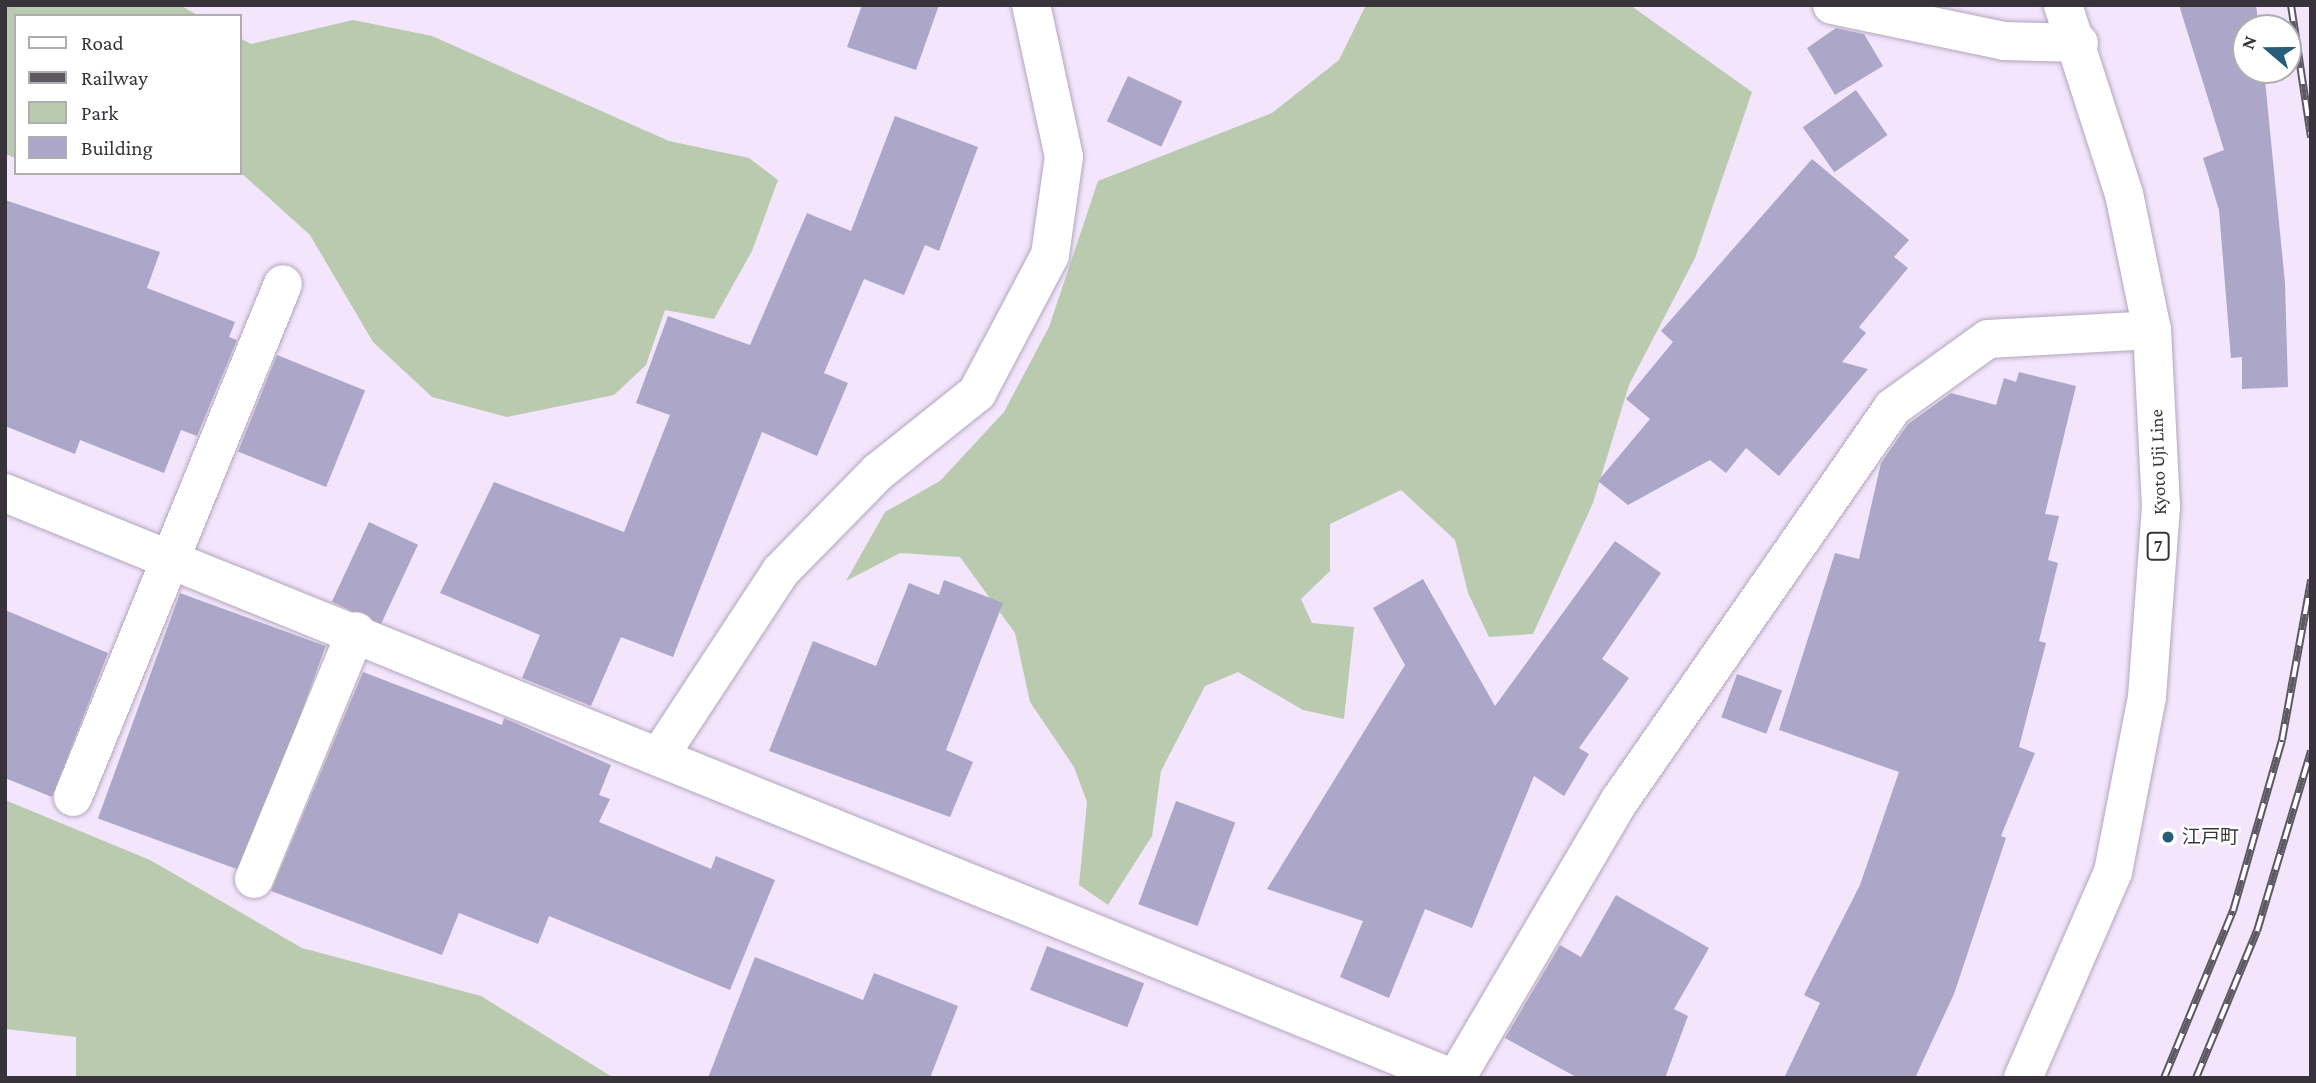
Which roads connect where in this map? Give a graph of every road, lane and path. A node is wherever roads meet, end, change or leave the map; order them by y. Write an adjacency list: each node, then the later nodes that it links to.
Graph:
1 (1031, 5): 10 (street)
2 (1832, 5): 4 (street)
3 (2063, 5): 4 (street, Kyoto Uji Line / 7)
4 (2079, 43): 6 (street, Kyoto Uji Line / 7)
5 (283, 284): 8 (street)
6 (2152, 330): 13 (street); 14 (street, Kyoto Uji Line / 7)
7 (5, 493): 8 (street)
8 (172, 556): 9 (street); 11 (street)
9 (356, 631): 10 (street); 12 (street)
10 (660, 755): 13 (street)
11 (73, 797)
12 (254, 879)
13 (1454, 1078)
14 (2023, 1078)

